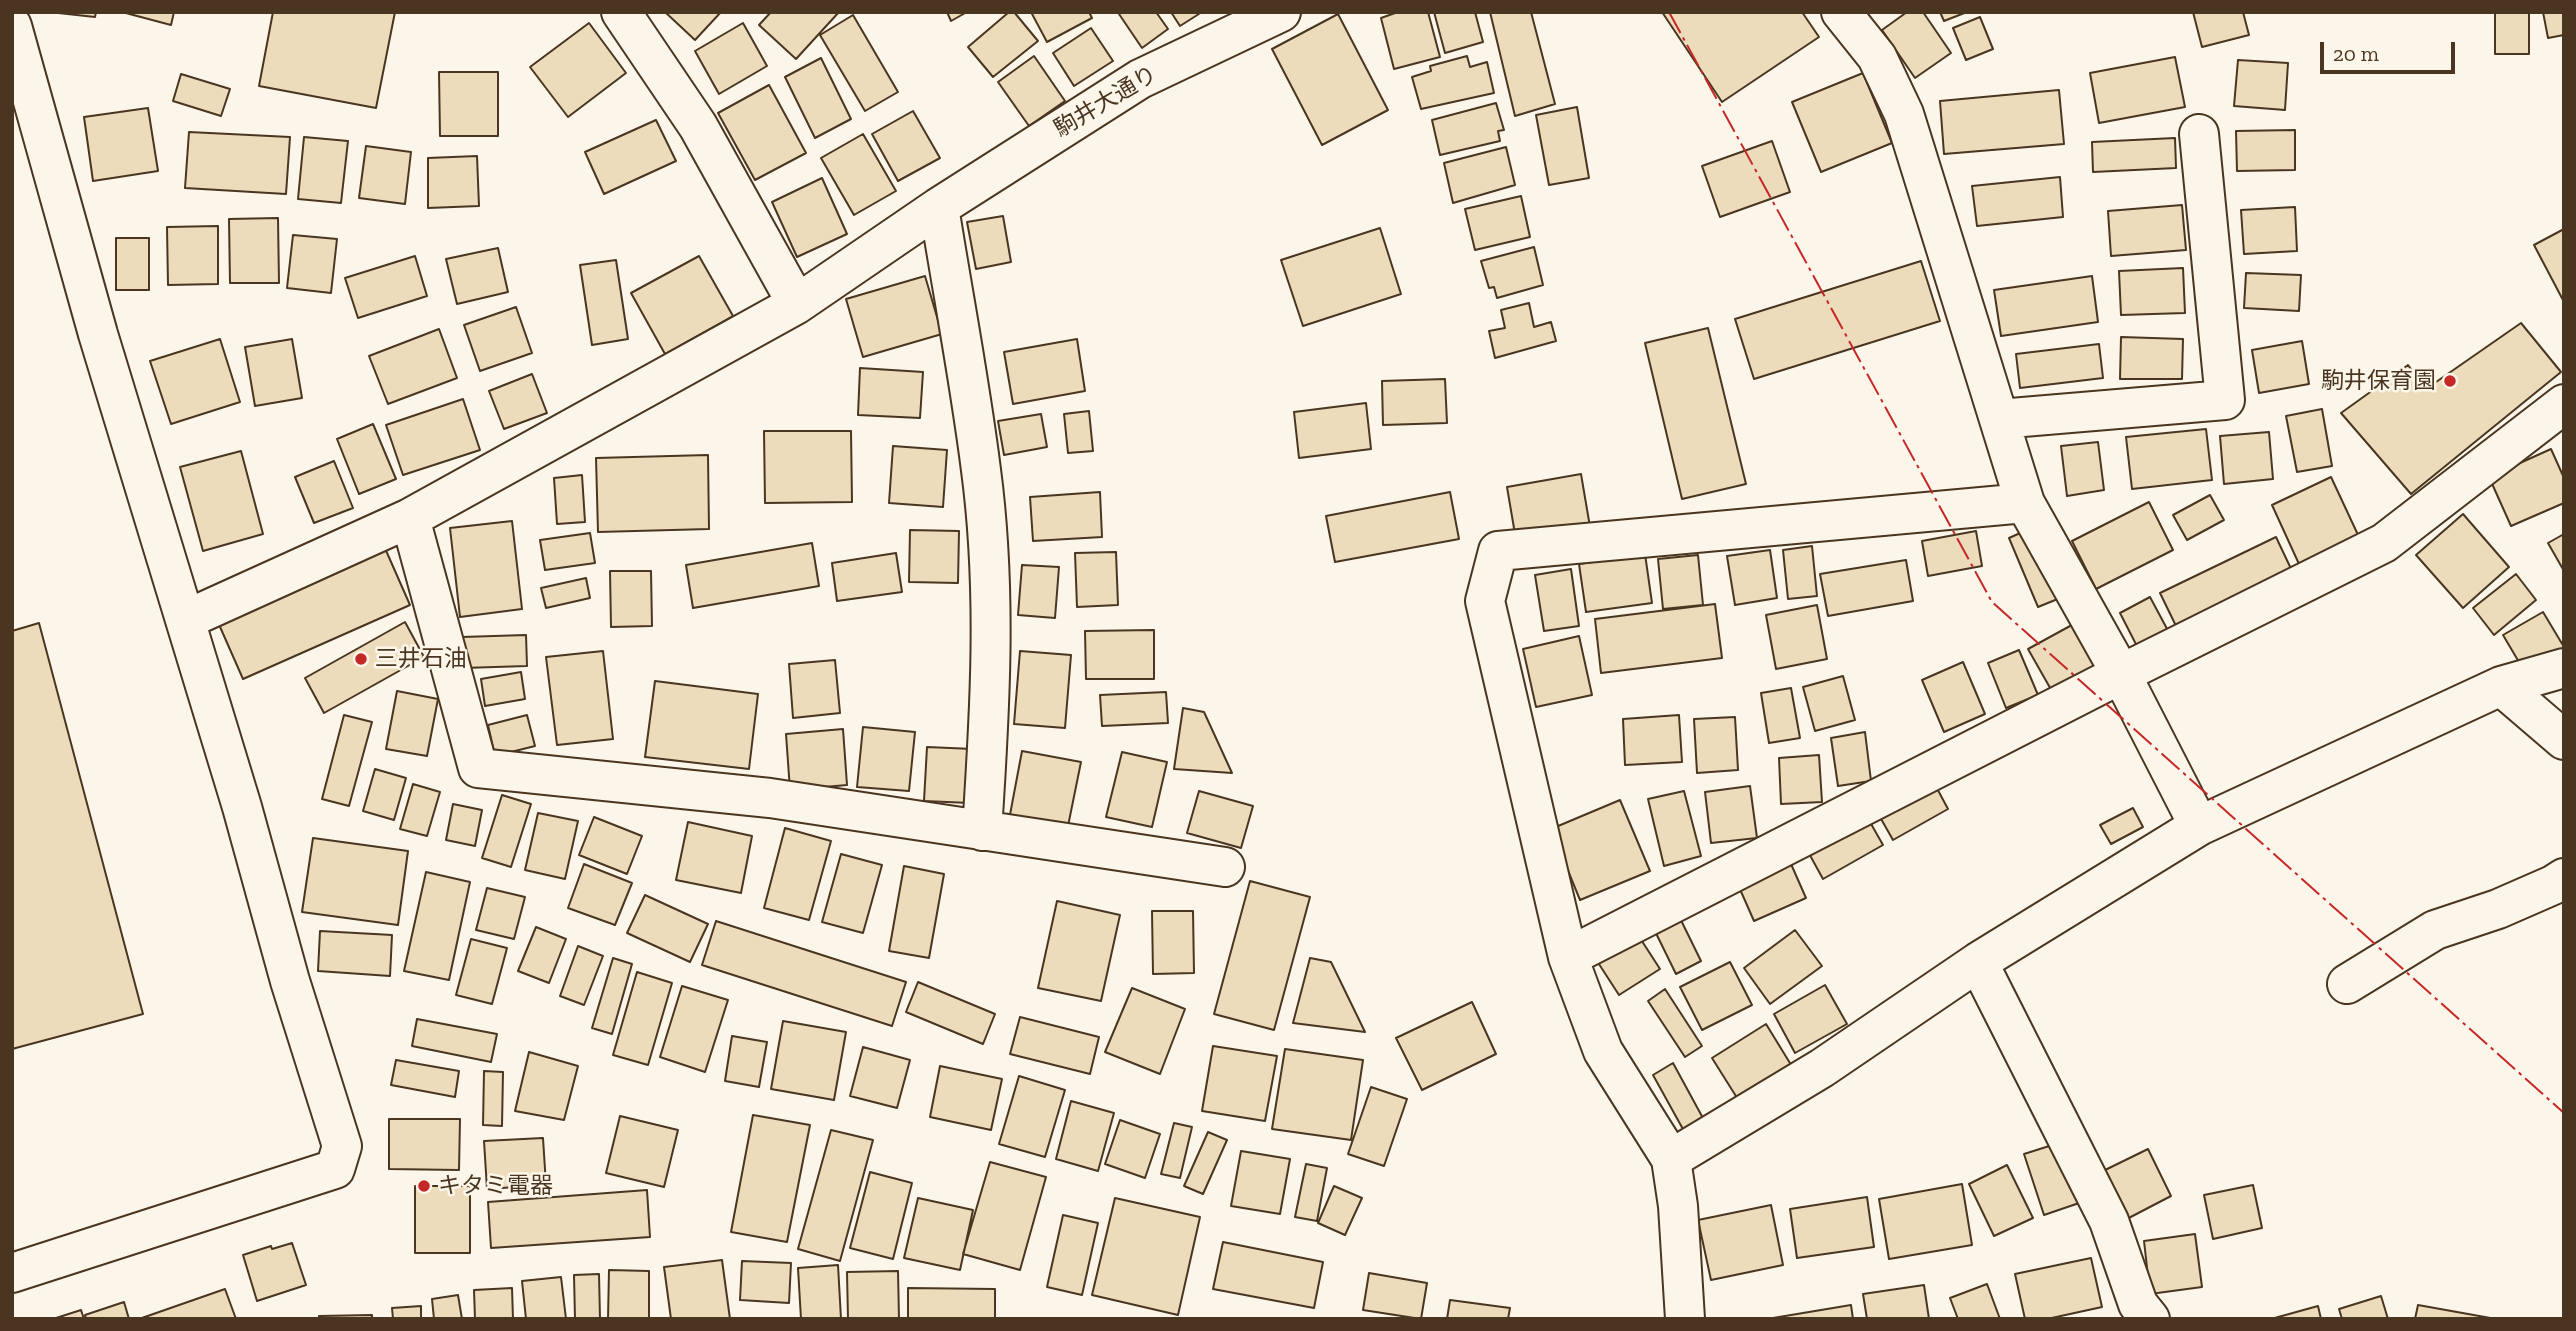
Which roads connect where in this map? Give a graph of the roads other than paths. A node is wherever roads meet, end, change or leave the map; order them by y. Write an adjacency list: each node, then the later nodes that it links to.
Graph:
1 (621, 12): 7 (street)
2 (1281, 12): 6 (street, 駒井大通り)
3 (1841, 12): 9 (street)
4 (12, 26): 12 (street)
5 (2199, 134): 9 (street)
6 (939, 207): 7 (street, 駒井大通り); 18 (street)
7 (796, 304): 11 (street, 駒井大通り)
8 (2564, 404): 14 (street)
9 (2000, 419): 10 (street)
10 (2025, 503): 14 (street); 21 (street)
11 (410, 518): 12 (street, 駒井大通り); 18 (street)
12 (185, 620): 25 (street)
13 (2564, 668): 15 (street)
14 (2121, 674): 17 (street); 21 (street)
15 (2501, 686): 16 (street); 17 (street)
16 (2564, 740)
17 (2199, 826): 22 (street)
18 (982, 831): 19 (street)
19 (1225, 867)
20 (2564, 878): 23 (street)
21 (1568, 957): 24 (street)
22 (1978, 962): 24 (street); 27 (street)
23 (2347, 984)
24 (1671, 1159): 26 (street)
25 (12, 1273)
26 (1685, 1319)
27 (2150, 1319)

